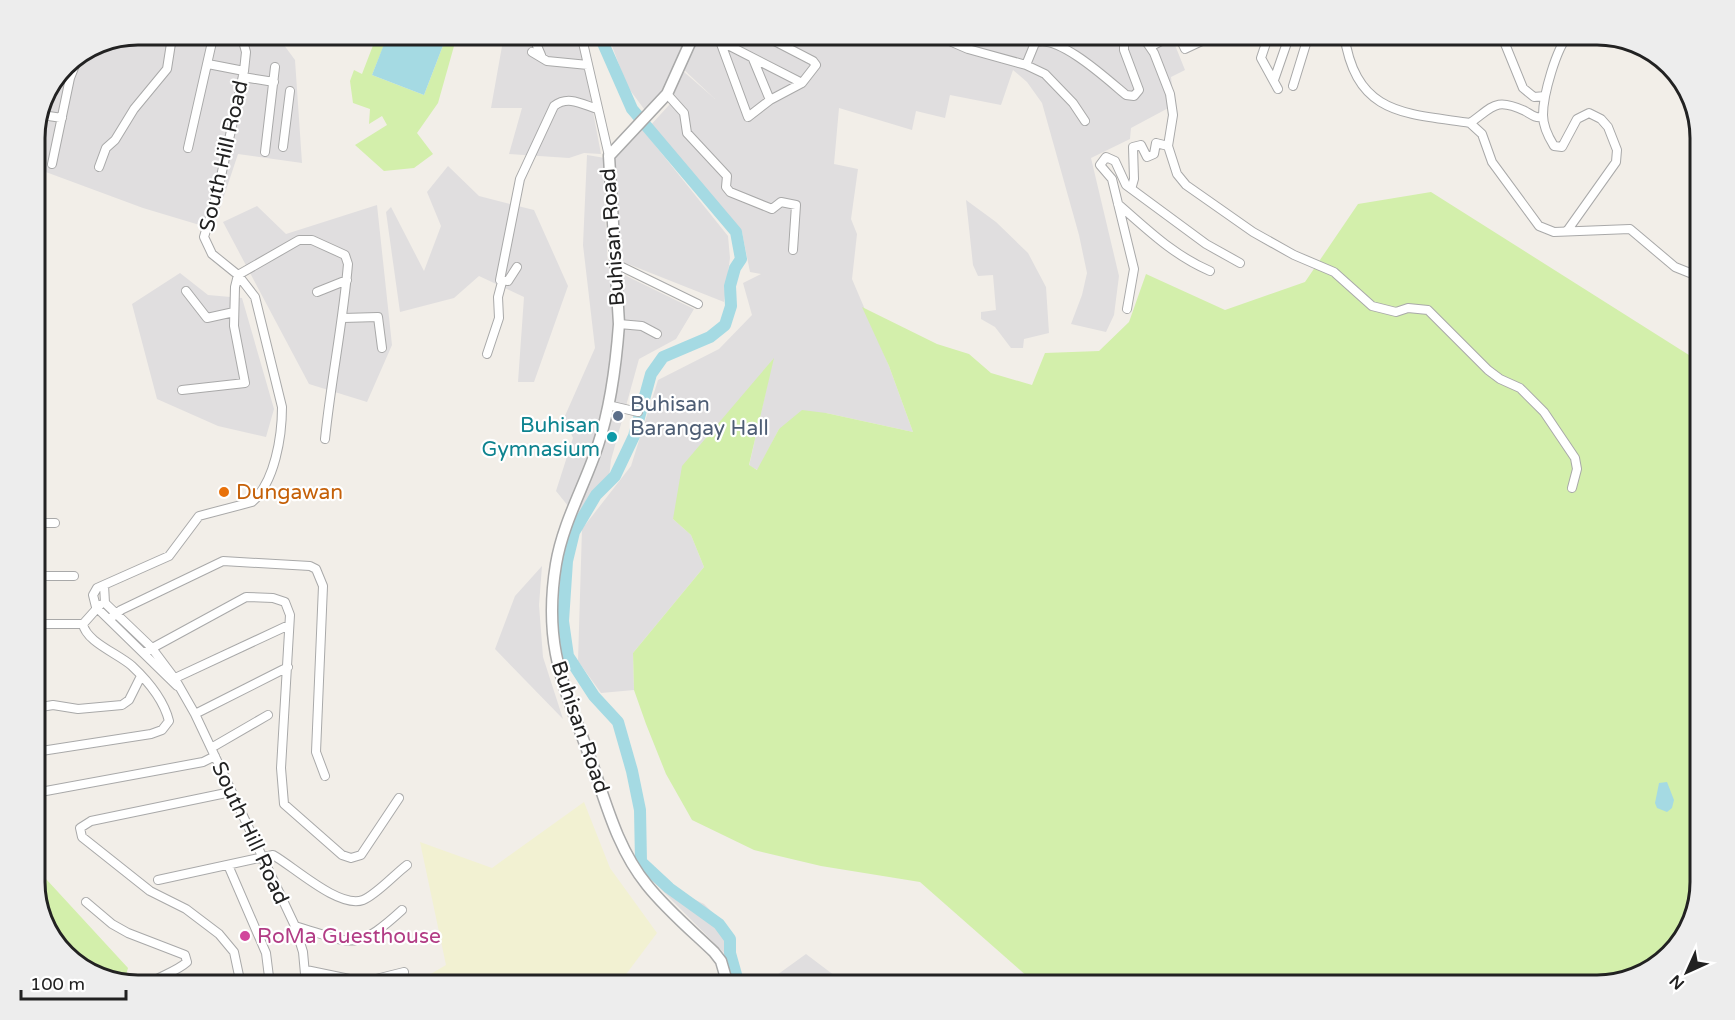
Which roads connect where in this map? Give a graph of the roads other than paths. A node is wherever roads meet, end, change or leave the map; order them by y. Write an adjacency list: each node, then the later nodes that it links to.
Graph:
1 (174, 45): 52 (street)
2 (211, 45): 25 (street)
3 (244, 45): 30 (street, South Hill Road)
4 (537, 45): 23 (street)
5 (583, 45): 26 (street)
6 (689, 45): 35 (street, Buhisan Road)
7 (721, 45): 37 (street)
8 (727, 45): 24 (street)
9 (782, 45): 32 (street)
10 (959, 45): 27 (street)
11 (1034, 45): 27 (street)
12 (1053, 45): 13 (street)
13 (1124, 45)
14 (1154, 45): 21 (street)
15 (1265, 45): 16 (street)
16 (1287, 45)
17 (1306, 45): 33 (street)
18 (1346, 45): 45 (street)
19 (1505, 45): 36 (street)
20 (1564, 45): 36 (street)
21 (1150, 47): 46 (street)
22 (532, 52): 23 (street)
23 (541, 55): 26 (street)
24 (753, 59): 32 (street); 37 (street)
25 (208, 64): 30 (street); 48 (street)
26 (588, 65): 40 (street)
27 (1026, 65): 44 (street)
28 (275, 68): 31 (street)
29 (72, 73): 43 (street)
30 (243, 74): 31 (street); 62 (street, South Hill Road)
31 (274, 82): 38 (street)
32 (802, 83): 37 (street)
33 (1293, 86)
34 (290, 91): 39 (street)
35 (667, 94): 50 (street, Buhisan Road); 56 (street)
36 (1545, 96): 42 (street)
37 (770, 100)
38 (272, 107): 39 (street); 49 (street)
39 (287, 110): 47 (street)
40 (597, 110): 50 (street); 64 (street)
41 (48, 115): 43 (street)
42 (1542, 117): 45 (street); 55 (street)
43 (62, 118): 51 (street)
44 (1085, 121)
45 (1470, 123): 55 (street)
46 (1168, 146): 53 (street); 79 (street)
47 (283, 147)
48 (188, 148)
49 (265, 152)
50 (609, 156): 57 (street, Buhisan Road)
51 (52, 164)
52 (99, 167)
53 (1131, 186): 54 (street); 58 (street)
54 (1118, 203): 60 (street); 68 (street)
55 (1567, 231): 61 (street)
56 (793, 250)
57 (614, 263): 67 (street); 71 (street, Buhisan Road)
58 (1240, 263)
59 (517, 267): 64 (street)
60 (1210, 271)
61 (1690, 273)
62 (238, 275): 63 (street); 69 (street); 84 (street, South Hill Road)
63 (346, 280): 66 (street); 70 (street)
64 (502, 282): 74 (street)
65 (186, 291): 69 (street)
66 (317, 292)
67 (698, 304)
68 (1127, 309)
69 (234, 312): 75 (street)
70 (344, 318): 73 (street); 78 (street)
71 (619, 324): 72 (street); 76 (street, Buhisan Road)
72 (657, 334)
73 (382, 348)
74 (487, 354)
75 (182, 390)
76 (608, 405): 77 (street); 119 (street, Buhisan Road)
77 (638, 412)
78 (325, 439)
79 (1572, 488)
80 (45, 523): 81 (street)
81 (55, 523)
82 (45, 576): 83 (street)
83 (74, 576)
84 (104, 585): 85 (street); 86 (street)
85 (105, 603): 86 (street); 87 (street, South Hill Road)
86 (96, 607): 87 (street, South Hill Road); 89 (street)
87 (113, 616): 91 (street, South Hill Road); 100 (street)
88 (45, 624): 89 (street)
89 (83, 624): 93 (street)
90 (289, 625): 91 (street); 92 (street); 94 (street)
91 (148, 650): 94 (street, South Hill Road)
92 (288, 667): 96 (street); 103 (street)
93 (141, 676): 95 (street); 98 (street)
94 (175, 682): 96 (street, South Hill Road)
95 (45, 706)
96 (195, 714): 99 (street, South Hill Road)
97 (268, 716): 99 (street)
98 (45, 750)
99 (213, 752): 101 (street); 102 (street, South Hill Road)
100 (325, 777)
101 (45, 791)
102 (231, 792): 104 (street, South Hill Road); 114 (street)
103 (399, 798)
104 (260, 857): 105 (street); 106 (street); 110 (street, South Hill Road)
105 (228, 864): 107 (street); 115 (street)
106 (407, 865)
107 (158, 880)
108 (86, 902): 113 (street)
109 (402, 910): 110 (street)
110 (295, 926): 111 (street, South Hill Road)
111 (306, 970): 116 (street, South Hill Road); 117 (street)
112 (404, 972): 118 (street)
113 (163, 975)
114 (238, 975)
115 (269, 975)
116 (306, 975)
117 (330, 975)
118 (392, 975)
119 (725, 975)

